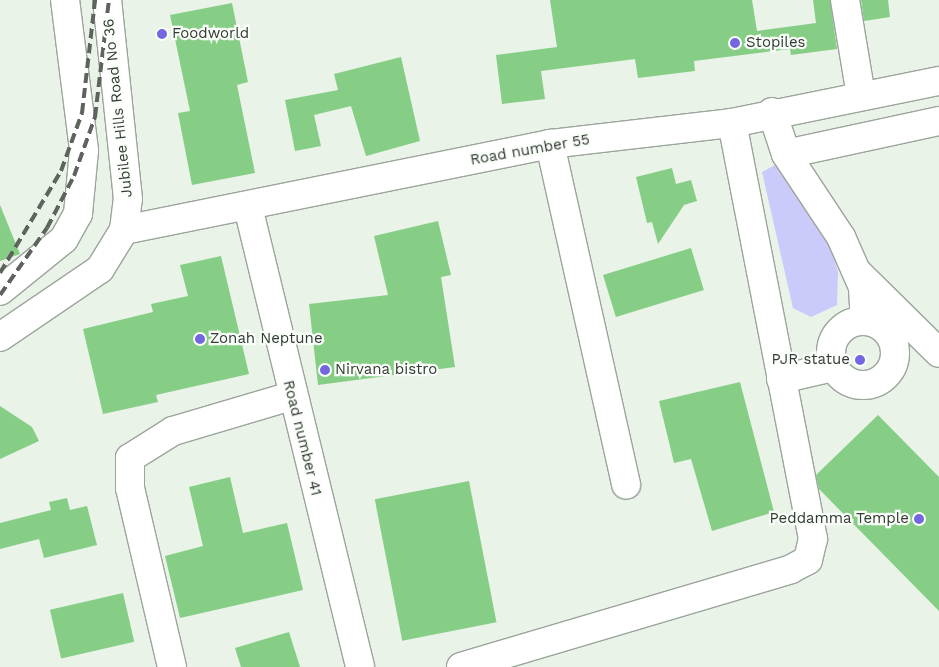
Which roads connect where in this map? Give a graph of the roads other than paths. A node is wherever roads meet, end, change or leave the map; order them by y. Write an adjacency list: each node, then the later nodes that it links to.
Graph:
1 (65, 0): 14 (street)
2 (107, 0): 12 (street, Jubilee Hills Road No 36)
3 (845, 0): 5 (street)
4 (939, 81): 5 (street, Road number 55)
5 (861, 96): 6 (street, Road number 55)
6 (772, 112): 8 (street, Road number 55); 10 (street)
7 (939, 122): 10 (street)
8 (732, 123): 9 (street, Road number 55); 19 (street)
9 (550, 144): 11 (street, Road number 55); 21 (street)
10 (786, 154): 13 (street)
11 (248, 207): 12 (street, Road number 55); 20 (street, Road number 41)
12 (124, 230): 16 (street, Jubilee Hills Road No 36)
13 (857, 272): 15 (street); 17 (street)
14 (0, 291)
15 (865, 320): 18 (street); 18 (street)
16 (0, 336)
17 (935, 343)
18 (833, 367): 19 (street)
19 (781, 379): 24 (street)
20 (291, 396): 22 (street); 23 (street, Road number 41)
21 (626, 485)
22 (172, 667)
23 (360, 667)
24 (461, 667)

